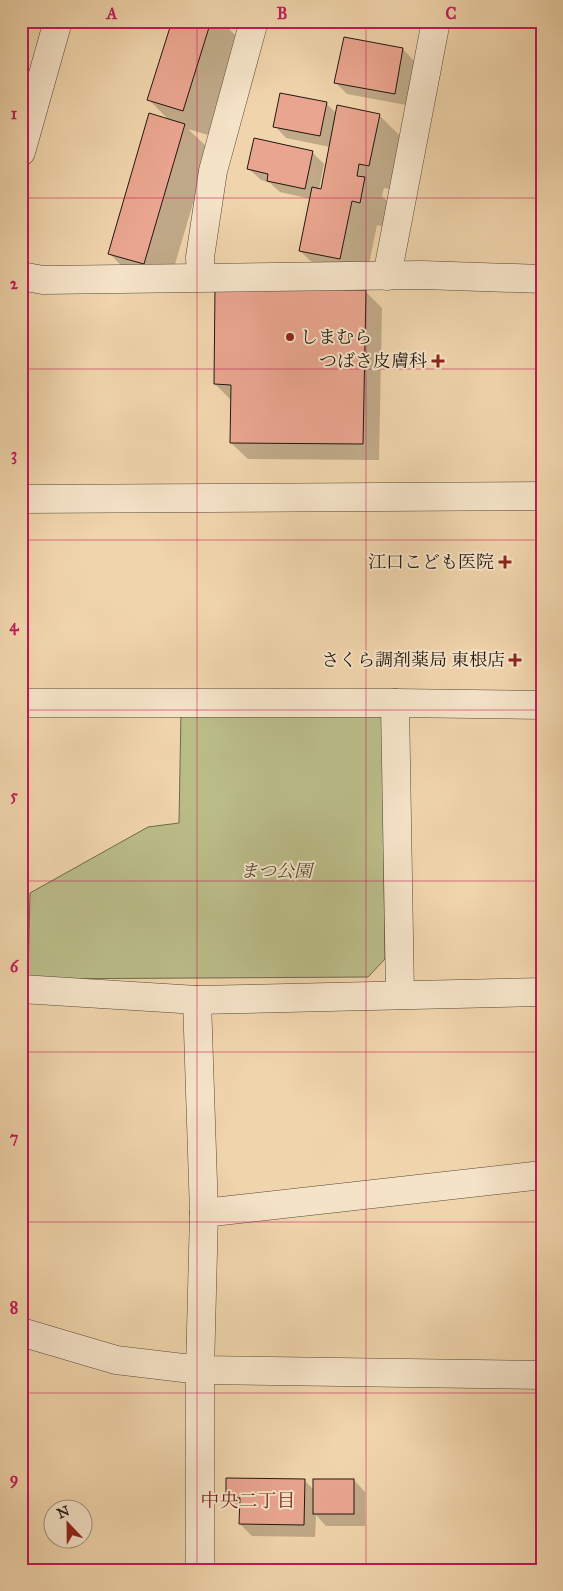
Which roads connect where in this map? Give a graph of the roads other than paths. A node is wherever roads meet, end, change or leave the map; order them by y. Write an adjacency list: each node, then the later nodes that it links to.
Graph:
1 (58, 21): 4 (street)
2 (254, 21): 7 (street)
3 (436, 21): 6 (street)
4 (21, 152)
5 (21, 276): 7 (street)
6 (387, 276): 7 (street); 8 (street)
7 (201, 277)
8 (542, 279)
9 (542, 496): 10 (street)
10 (21, 499)
11 (21, 703): 12 (street)
12 (395, 703): 13 (street); 16 (street)
13 (542, 705)
14 (21, 989): 17 (street)
15 (542, 992): 16 (street)
16 (400, 996): 17 (street)
17 (198, 1000): 19 (street)
18 (542, 1175): 19 (street)
19 (204, 1213): 21 (street)
20 (21, 1332): 21 (street)
21 (200, 1370): 22 (street); 23 (street)
22 (542, 1375)
23 (200, 1570)

